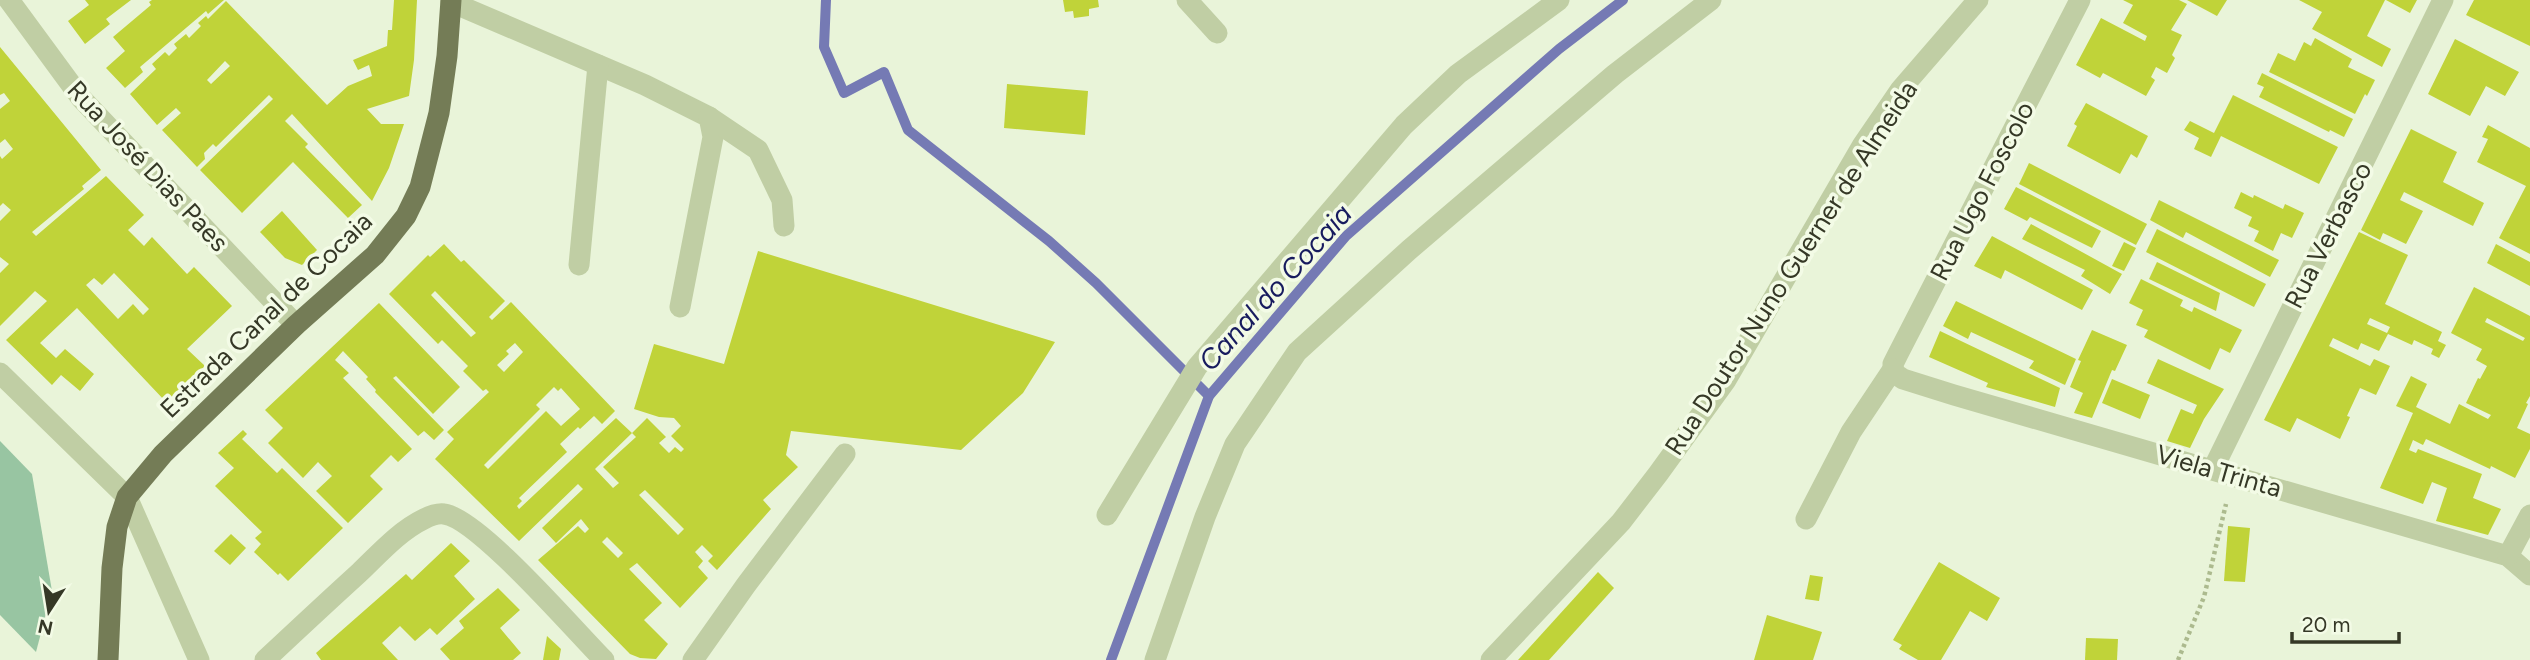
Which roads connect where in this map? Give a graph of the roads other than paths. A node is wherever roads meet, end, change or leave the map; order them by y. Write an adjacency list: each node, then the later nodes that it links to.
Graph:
1 (9, 0): 15 (street, Rua José Dias Paes)
2 (1187, 0): 9 (street)
3 (1559, 0): 21 (street)
4 (1711, 0): 31 (street)
5 (1978, 0): 32 (street, Rua Doutor Nuno Guerner de Almeida)
6 (2080, 0): 17 (street, Rua Ugo Foscolo)
7 (2443, 0): 19 (street, Rua Verbasco)
8 (451, 1): 10 (street); 15 (main road, Estrada Canal de Cocaia)
9 (1217, 33)
10 (598, 65): 11 (street); 13 (street)
11 (709, 117): 12 (street); 14 (street)
12 (785, 226)
13 (579, 265)
14 (680, 307)
15 (296, 325): 20 (main road, Estrada Canal de Cocaia)
16 (0, 373): 20 (street)
17 (1898, 374): 19 (street, Viela Trinta); 23 (street, Rua Ugo Foscolo)
18 (845, 454): 30 (street)
19 (2223, 472): 24 (street, Viela Trinta)
20 (127, 497): 26 (main road, Estrada Canal de Cocaia); 27 (street)
21 (1107, 515)
22 (2530, 515): 24 (street)
23 (1806, 519)
24 (2508, 556): 25 (street, Viela Trinta)
25 (2530, 575)
26 (108, 660)
27 (199, 660)
28 (265, 660): 29 (street)
29 (604, 660)
30 (693, 660)
31 (1155, 660)
32 (1491, 660)

